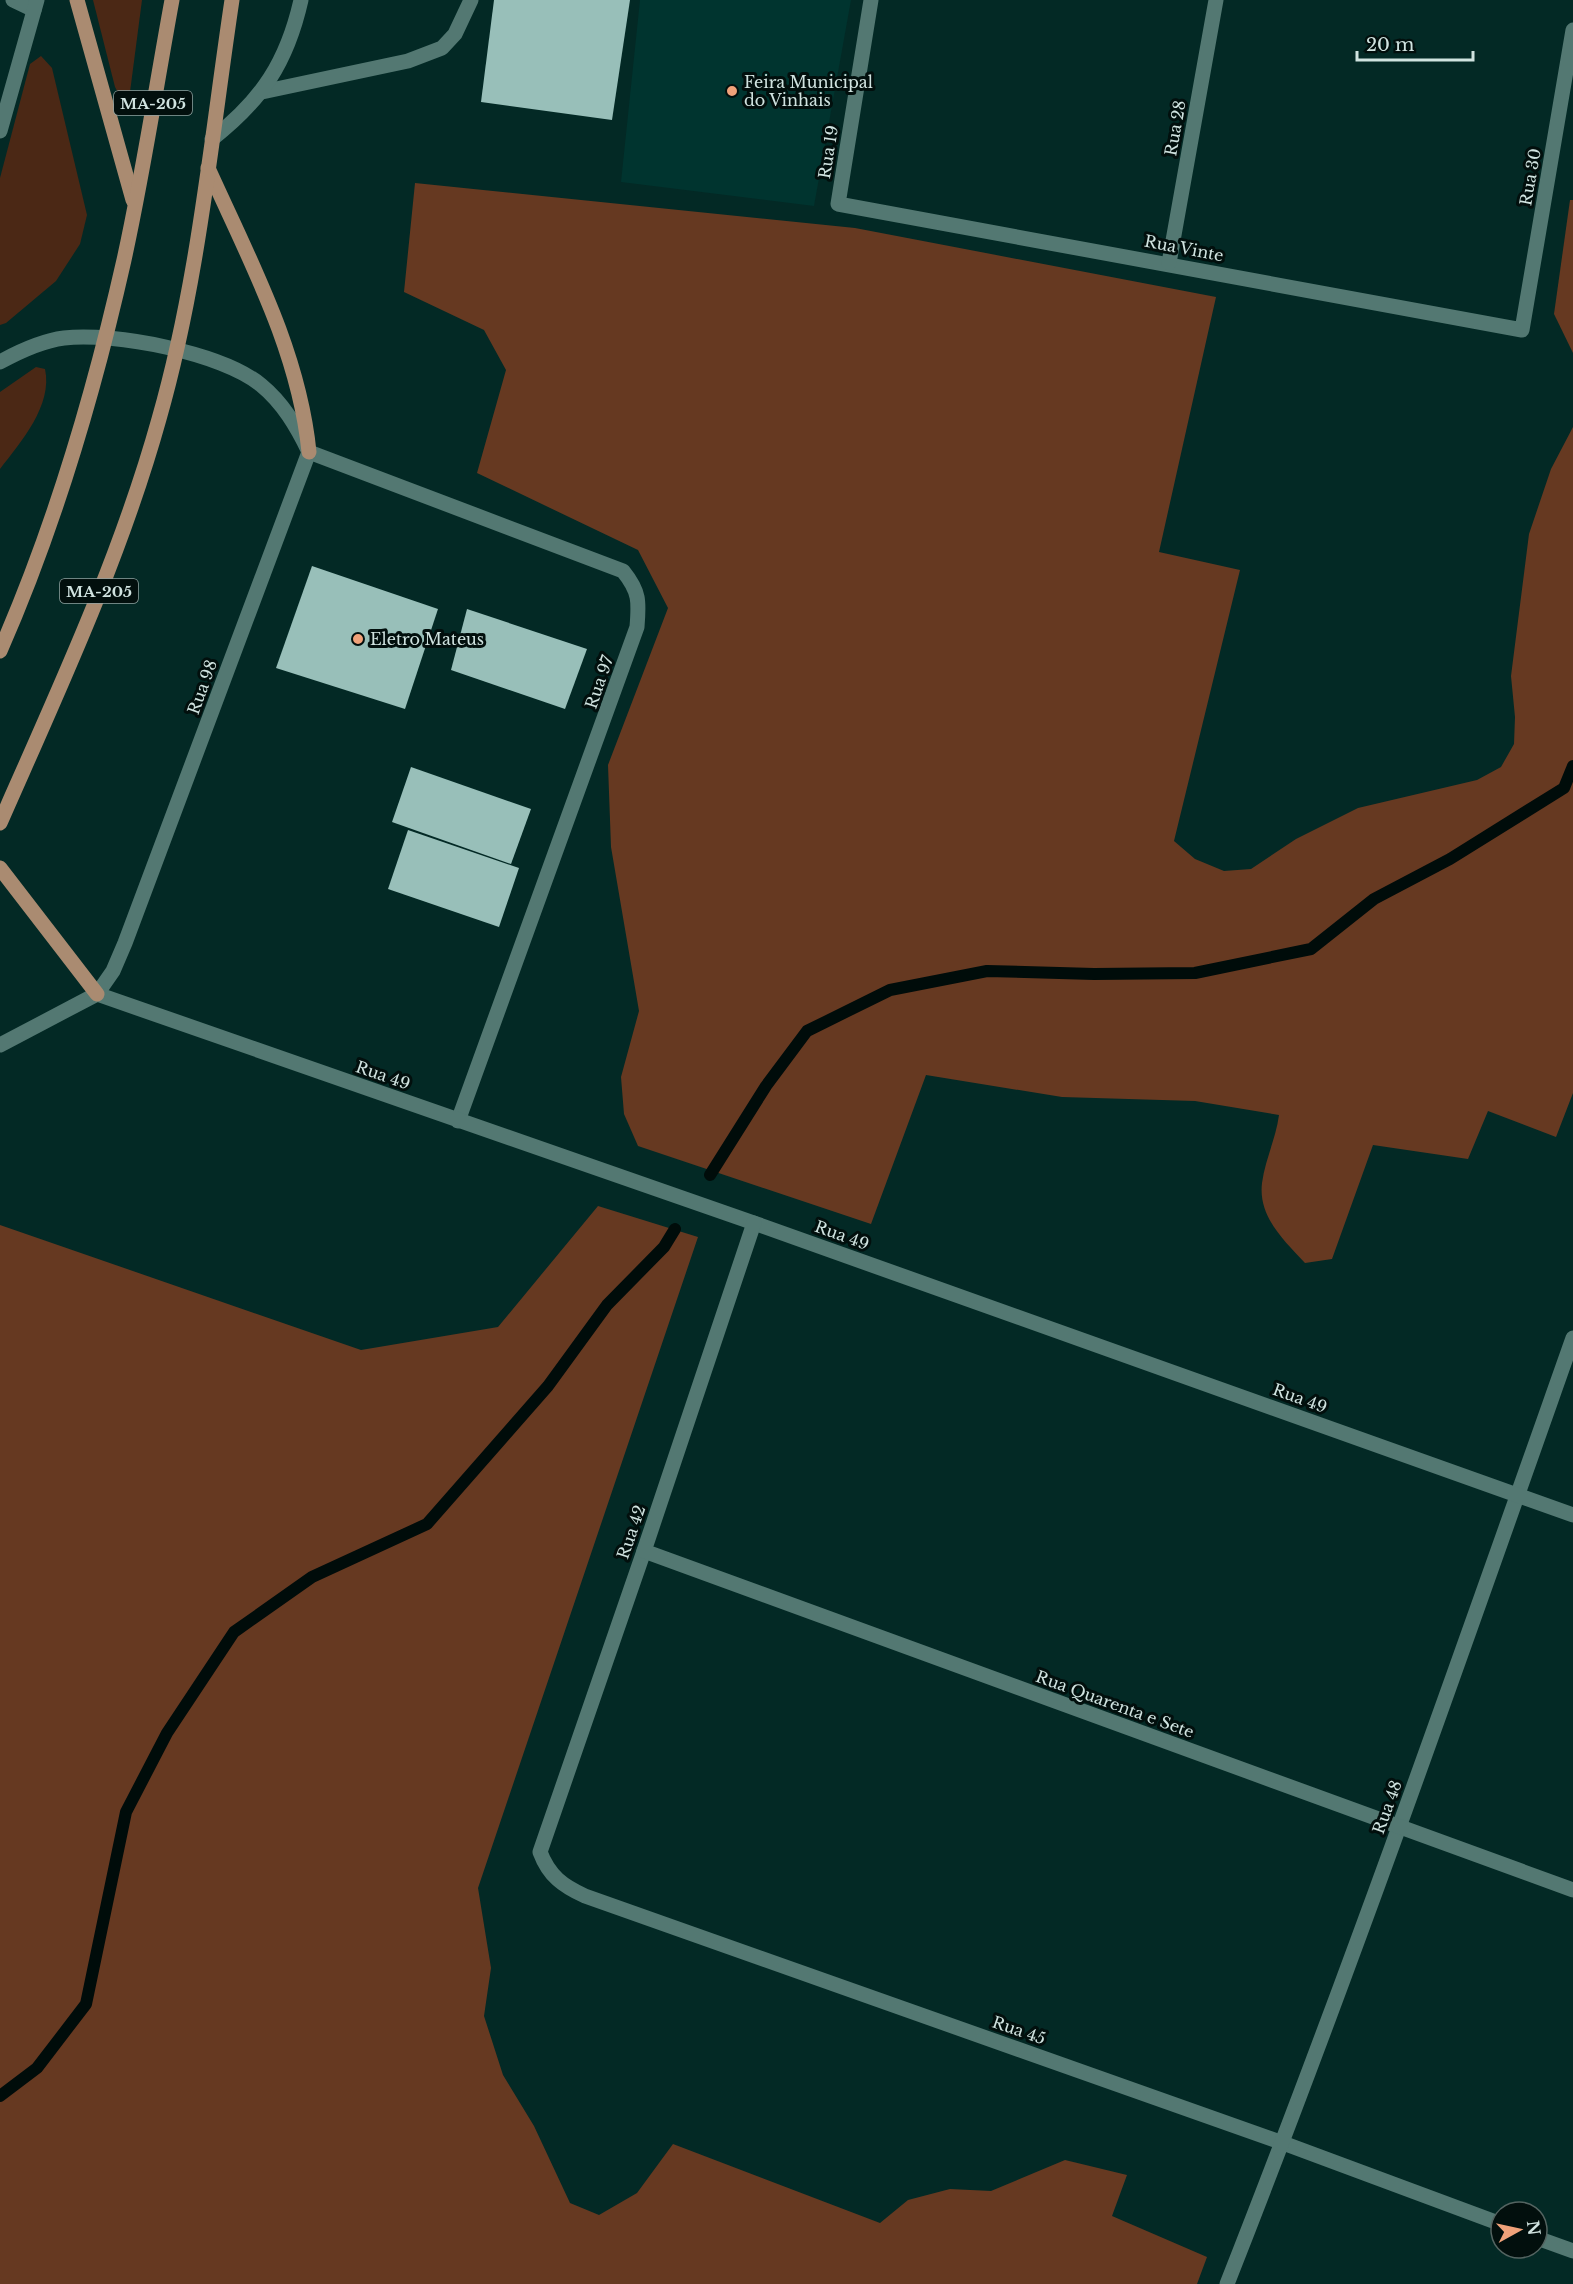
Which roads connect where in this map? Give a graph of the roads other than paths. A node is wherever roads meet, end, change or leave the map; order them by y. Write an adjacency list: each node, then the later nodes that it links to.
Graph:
1 (13, 0): 9 (street)
2 (77, 0): 16 (main road)
3 (172, 0): 16 (main road, MA-205)
4 (232, 0): 13 (main road, MA-205)
5 (301, 0): 11 (street)
6 (471, 0): 11 (street)
7 (871, 0): 15 (street, Rua 19)
8 (1216, 0): 17 (street, Rua 28)
9 (35, 5): 12 (street)
10 (1573, 30): 18 (street, Rua 30)
11 (262, 92): 13 (street)
12 (0, 131)
13 (212, 138): 14 (main road, MA-205)
14 (208, 167): 20 (main road, MA-205); 22 (main road)
15 (838, 204): 17 (street, Rua Vinte)
16 (134, 206): 19 (main road, MA-205)
17 (1169, 263): 18 (street, Rua Vinte)
18 (1522, 330)
19 (106, 337): 20 (street); 21 (street); 23 (main road, MA-205)
20 (176, 351): 22 (street); 24 (main road, MA-205)
21 (0, 362)
22 (309, 452): 26 (street, Rua 98); 28 (street, Rua 97)
23 (0, 651)
24 (0, 823)
25 (0, 868): 26 (main road)
26 (97, 994): 27 (street, Rua 98); 28 (street, Rua 49)
27 (0, 1045)
28 (458, 1120): 29 (street, Rua 49)
29 (754, 1223): 31 (street, Rua 49); 33 (street, Rua 42)
30 (1573, 1338): 31 (street, Rua 48)
31 (1518, 1495): 32 (street, Rua 49); 34 (street, Rua 48)
32 (1573, 1515)
33 (644, 1551): 34 (street, Rua Quarenta e Sete); 35 (street, Rua 42)
34 (1399, 1826): 36 (street, Rua Quarenta e Sete); 37 (street, Rua 48)
35 (540, 1852): 37 (street, Rua 45)
36 (1573, 1890)
37 (1283, 2143): 38 (street, Rua 45); 41 (street, Rua 48)
38 (1489, 2220)
39 (1549, 2243): 40 (street)
40 (1573, 2252)
41 (1227, 2284)

